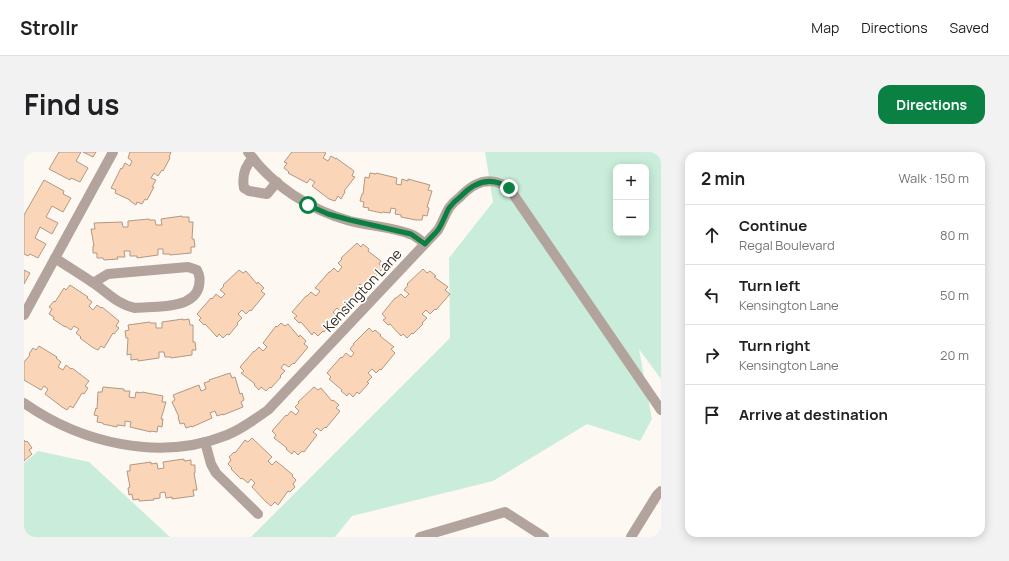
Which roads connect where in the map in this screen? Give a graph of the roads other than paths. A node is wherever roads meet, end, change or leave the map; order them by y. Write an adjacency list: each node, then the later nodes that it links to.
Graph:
1 (113, 152): 5 (street)
2 (250, 155): 3 (street); 3 (street)
3 (277, 182): 4 (street)
4 (425, 244): 9 (street, Kensington Lane); 10 (street, Kensington Lane)
5 (55, 258): 6 (street); 7 (street)
6 (93, 283): 6 (street)
7 (24, 315)
8 (24, 403): 10 (street, Kensington Lane)
9 (661, 410)
10 (205, 442): 12 (street)
11 (661, 491): 15 (street)
12 (258, 514)
13 (420, 537): 14 (street)
14 (544, 537)
15 (631, 537)

